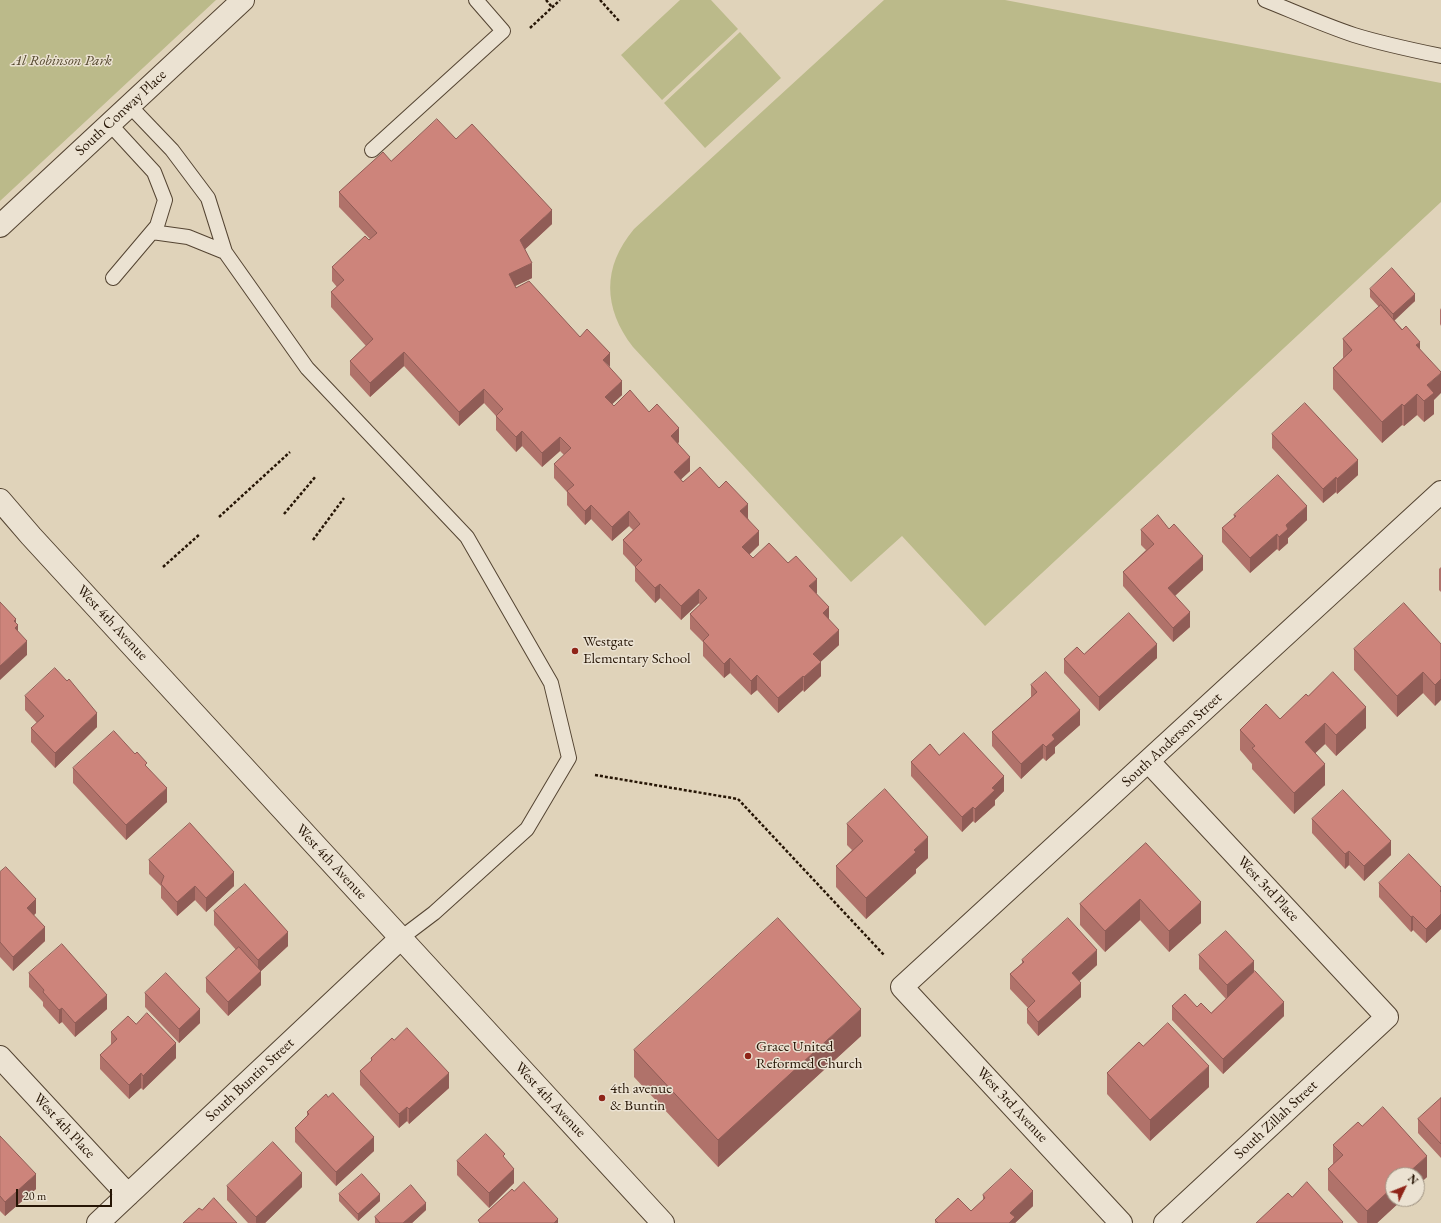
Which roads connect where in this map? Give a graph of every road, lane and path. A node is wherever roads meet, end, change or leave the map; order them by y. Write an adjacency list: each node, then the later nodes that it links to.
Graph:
1 (243, 0): 11 (street, South Conway Place)
2 (476, 0): 13 (lane)
3 (546, 0): 7 (path)
4 (560, 0): 7 (path)
5 (600, 0): 8 (path)
6 (1265, 0): 10 (lane)
7 (552, 7): 9 (path)
8 (620, 22)
9 (530, 28)
10 (1441, 56)
11 (129, 105): 12 (street, South Conway Place); 16 (lane)
12 (109, 123): 14 (street, South Conway Place); 15 (lane)
13 (372, 150)
14 (0, 226)
15 (152, 232): 16 (lane); 17 (lane)
16 (225, 252): 30 (lane)
17 (112, 278)
18 (290, 452): 24 (path)
19 (316, 476): 23 (path)
20 (1441, 492): 28 (street, South Anderson Street)
21 (344, 498): 26 (path)
22 (0, 500): 30 (street, West 4th Avenue)
23 (284, 514)
24 (219, 517)
25 (200, 534): 27 (path)
26 (313, 540)
27 (163, 567)
28 (1149, 762): 32 (street, South Anderson Street); 33 (street, West 3rd Place)
29 (595, 775): 31 (path)
30 (401, 938): 35 (street, South Buntin Street); 37 (street, West 4th Avenue)
31 (884, 955)
32 (902, 987): 38 (street, West 3rd Avenue)
33 (1387, 1017): 39 (street, South Zillah Street)
34 (0, 1057): 35 (street, West 4th Place)
35 (128, 1195): 36 (street, South Buntin Street)
36 (98, 1223)
37 (663, 1223)
38 (1121, 1223)
39 (1166, 1223)

